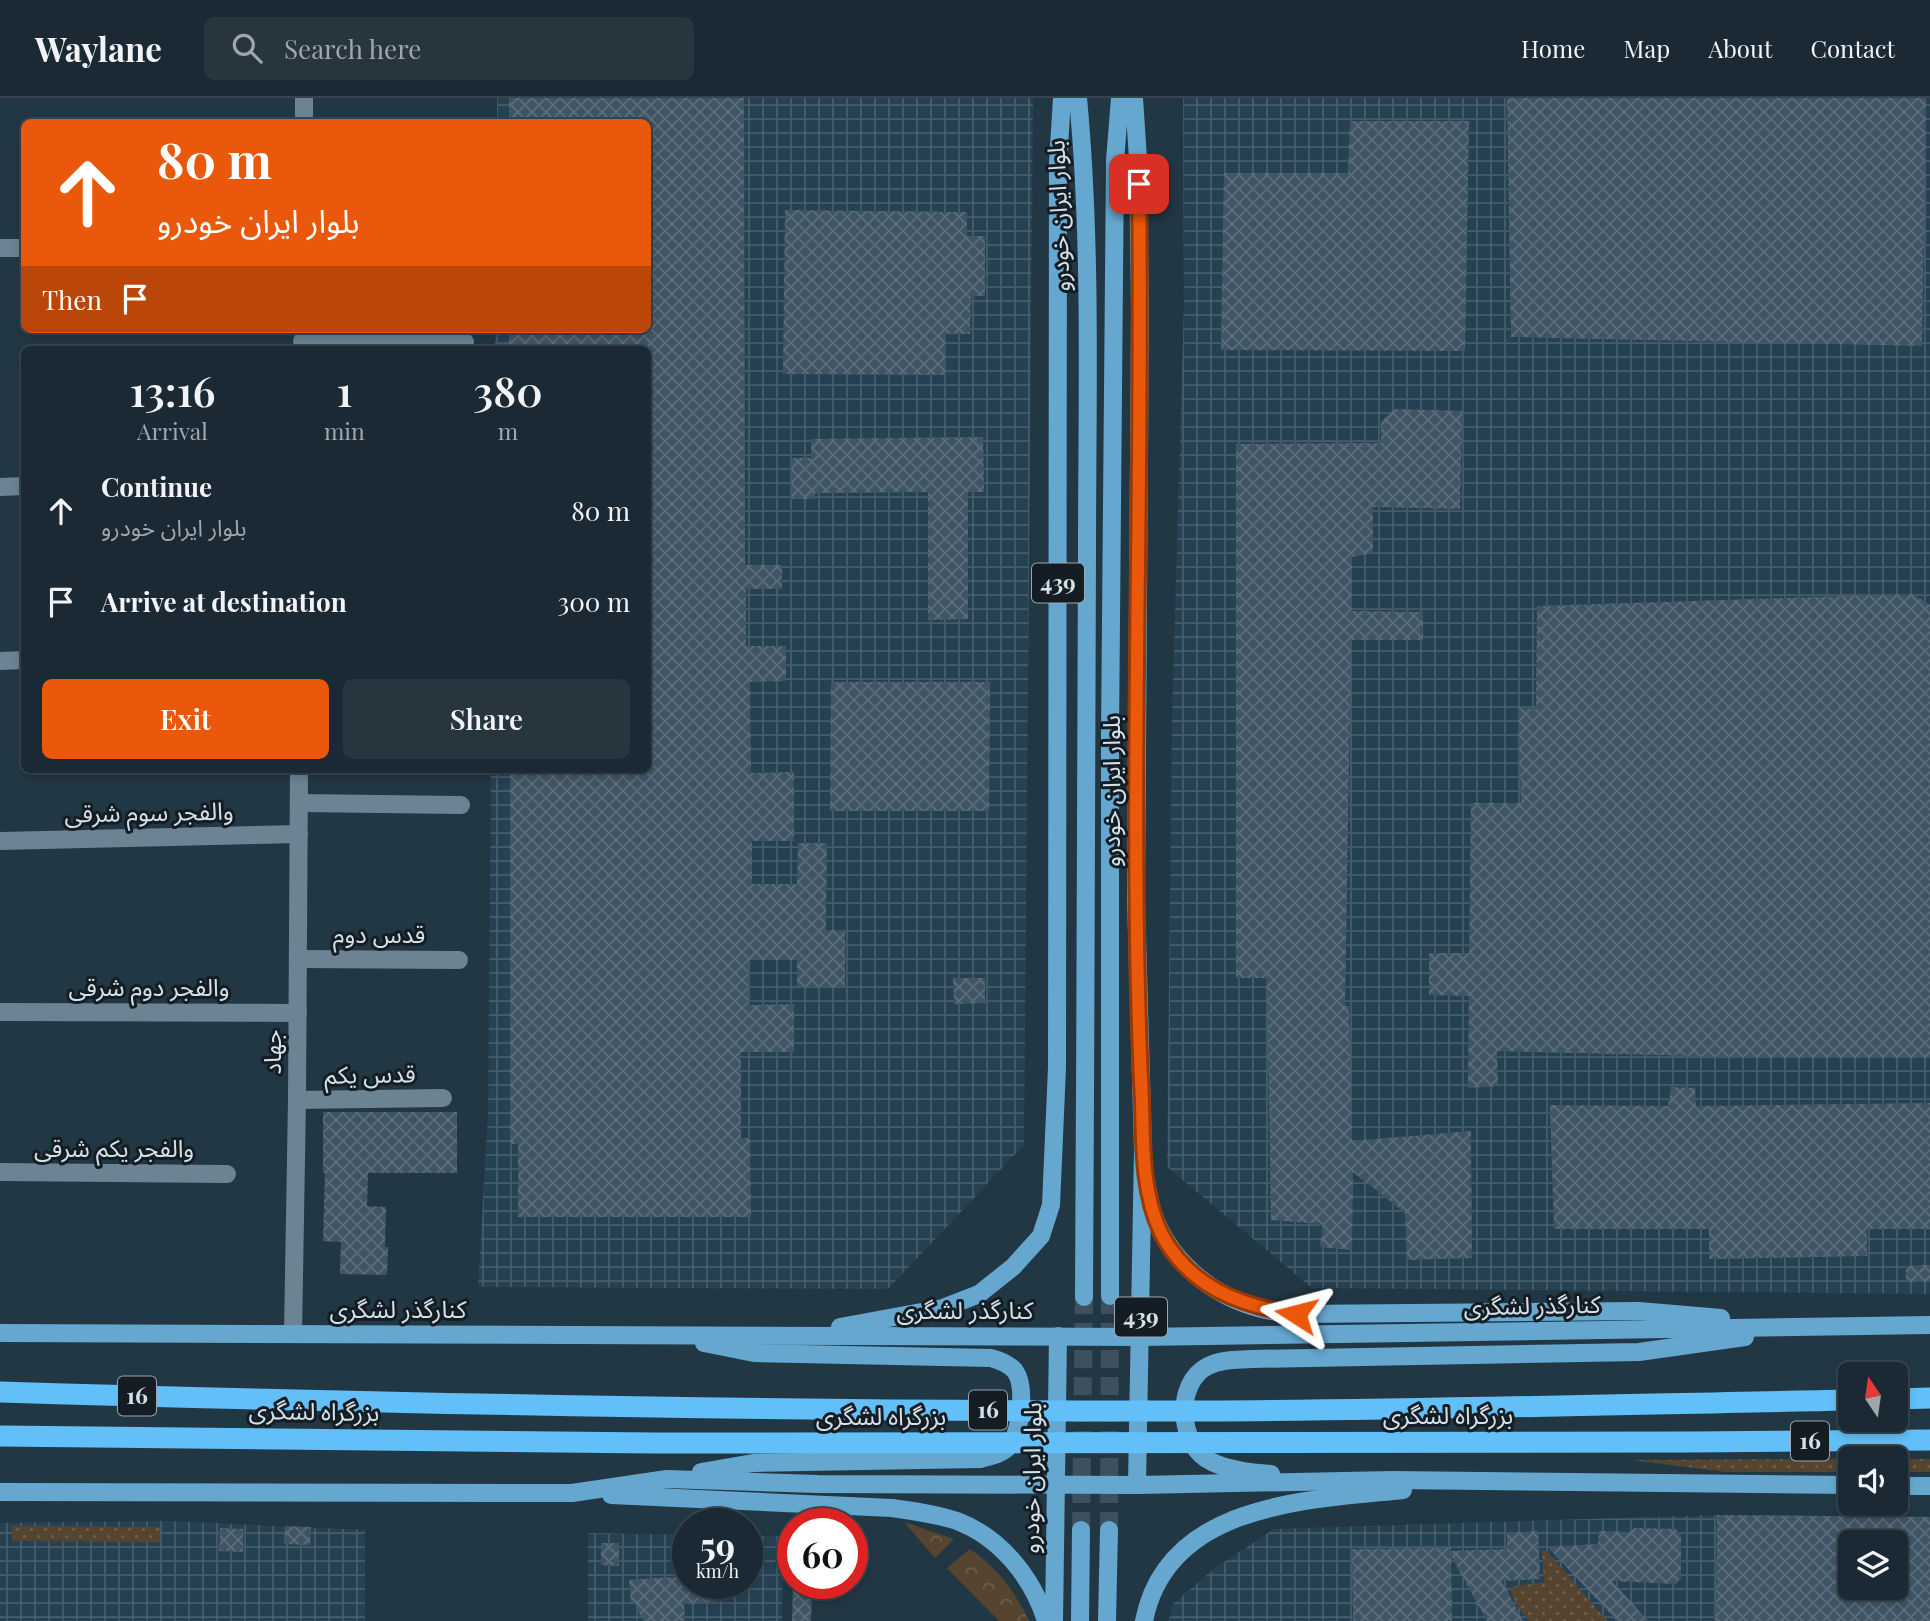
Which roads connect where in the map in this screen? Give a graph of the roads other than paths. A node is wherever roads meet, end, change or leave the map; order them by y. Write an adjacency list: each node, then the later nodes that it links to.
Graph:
1 (304, 98): 6 (street)
2 (1062, 98): 36 (main road, بلوار ایران خودرو / 439)
3 (1078, 98): 30 (main road, بلوار ایران خودرو / 439)
4 (1120, 98): 29 (main road, بلوار ایران خودرو / 439)
5 (1134, 98): 26 (main road, بلوار ایران خودرو / 439)
6 (304, 119)
7 (0, 248): 8 (street)
8 (21, 248)
9 (302, 340): 10 (street)
10 (465, 342)
11 (0, 486): 12 (street)
12 (21, 486)
13 (21, 660): 14 (street)
14 (0, 661)
15 (299, 773): 16 (street, جهاد)
16 (299, 803): 17 (street); 18 (street, جهاد)
17 (461, 805)
18 (299, 834): 19 (street, والفجر سوم شرقی); 20 (street, جهاد)
19 (0, 841)
20 (298, 959): 21 (street, قدس دوم); 23 (street, جهاد)
21 (459, 960)
22 (0, 1012): 23 (street, والفجر دوم شرقی)
23 (298, 1013): 25 (street, جهاد)
24 (443, 1098): 25 (street, قدس یکم)
25 (297, 1100): 34 (street, جهاد)
26 (1143, 1150): 32 (main road); 38 (main road, بلوار ایران خودرو / 439)
27 (0, 1172): 28 (street, والفجر یکم شرقی)
28 (227, 1174)
29 (1110, 1296)
30 (1084, 1297)
31 (1930, 1325): 32 (main road, کنارگذر لشگری)
32 (1815, 1326): 38 (main road, کنارگذر لشگری); 46 (main road)
33 (0, 1333): 34 (main road, کنارگذر لشگری)
34 (293, 1334): 35 (main road, کنارگذر لشگری)
35 (662, 1335): 36 (main road, کنارگذر لشگری); 45 (main road)
36 (791, 1335): 37 (main road, کنارگذر لشگری)
37 (1058, 1336): 38 (main road, کنارگذر لشگری); 48 (main road, بلوار ایران خودرو)
38 (1140, 1337): 49 (main road, بلوار ایران خودرو / 439)
39 (0, 1392): 42 (highway, بزرگراه لشگری / 16)
40 (1930, 1398): 41 (highway)
41 (1908, 1399)
42 (1838, 1400)
43 (0, 1436): 44 (highway, بزرگراه لشگری / 16)
44 (1930, 1440)
45 (667, 1479): 48 (main road); 54 (main road)
46 (1393, 1480): 47 (main road); 49 (main road)
47 (1488, 1481): 50 (main road); 61 (main road)
48 (1056, 1484): 49 (main road); 58 (main road, بلوار ایران خودرو)
49 (1137, 1485)
50 (1838, 1485)
51 (1908, 1486): 52 (main road)
52 (1930, 1486)
53 (0, 1492): 54 (main road)
54 (572, 1493): 57 (main road)
55 (1081, 1530): 59 (main road, بلوار ایران خودرو)
56 (1109, 1530): 60 (main road)
57 (1046, 1621)
58 (1054, 1621)
59 (1080, 1621)
60 (1107, 1621)
61 (1144, 1621)

